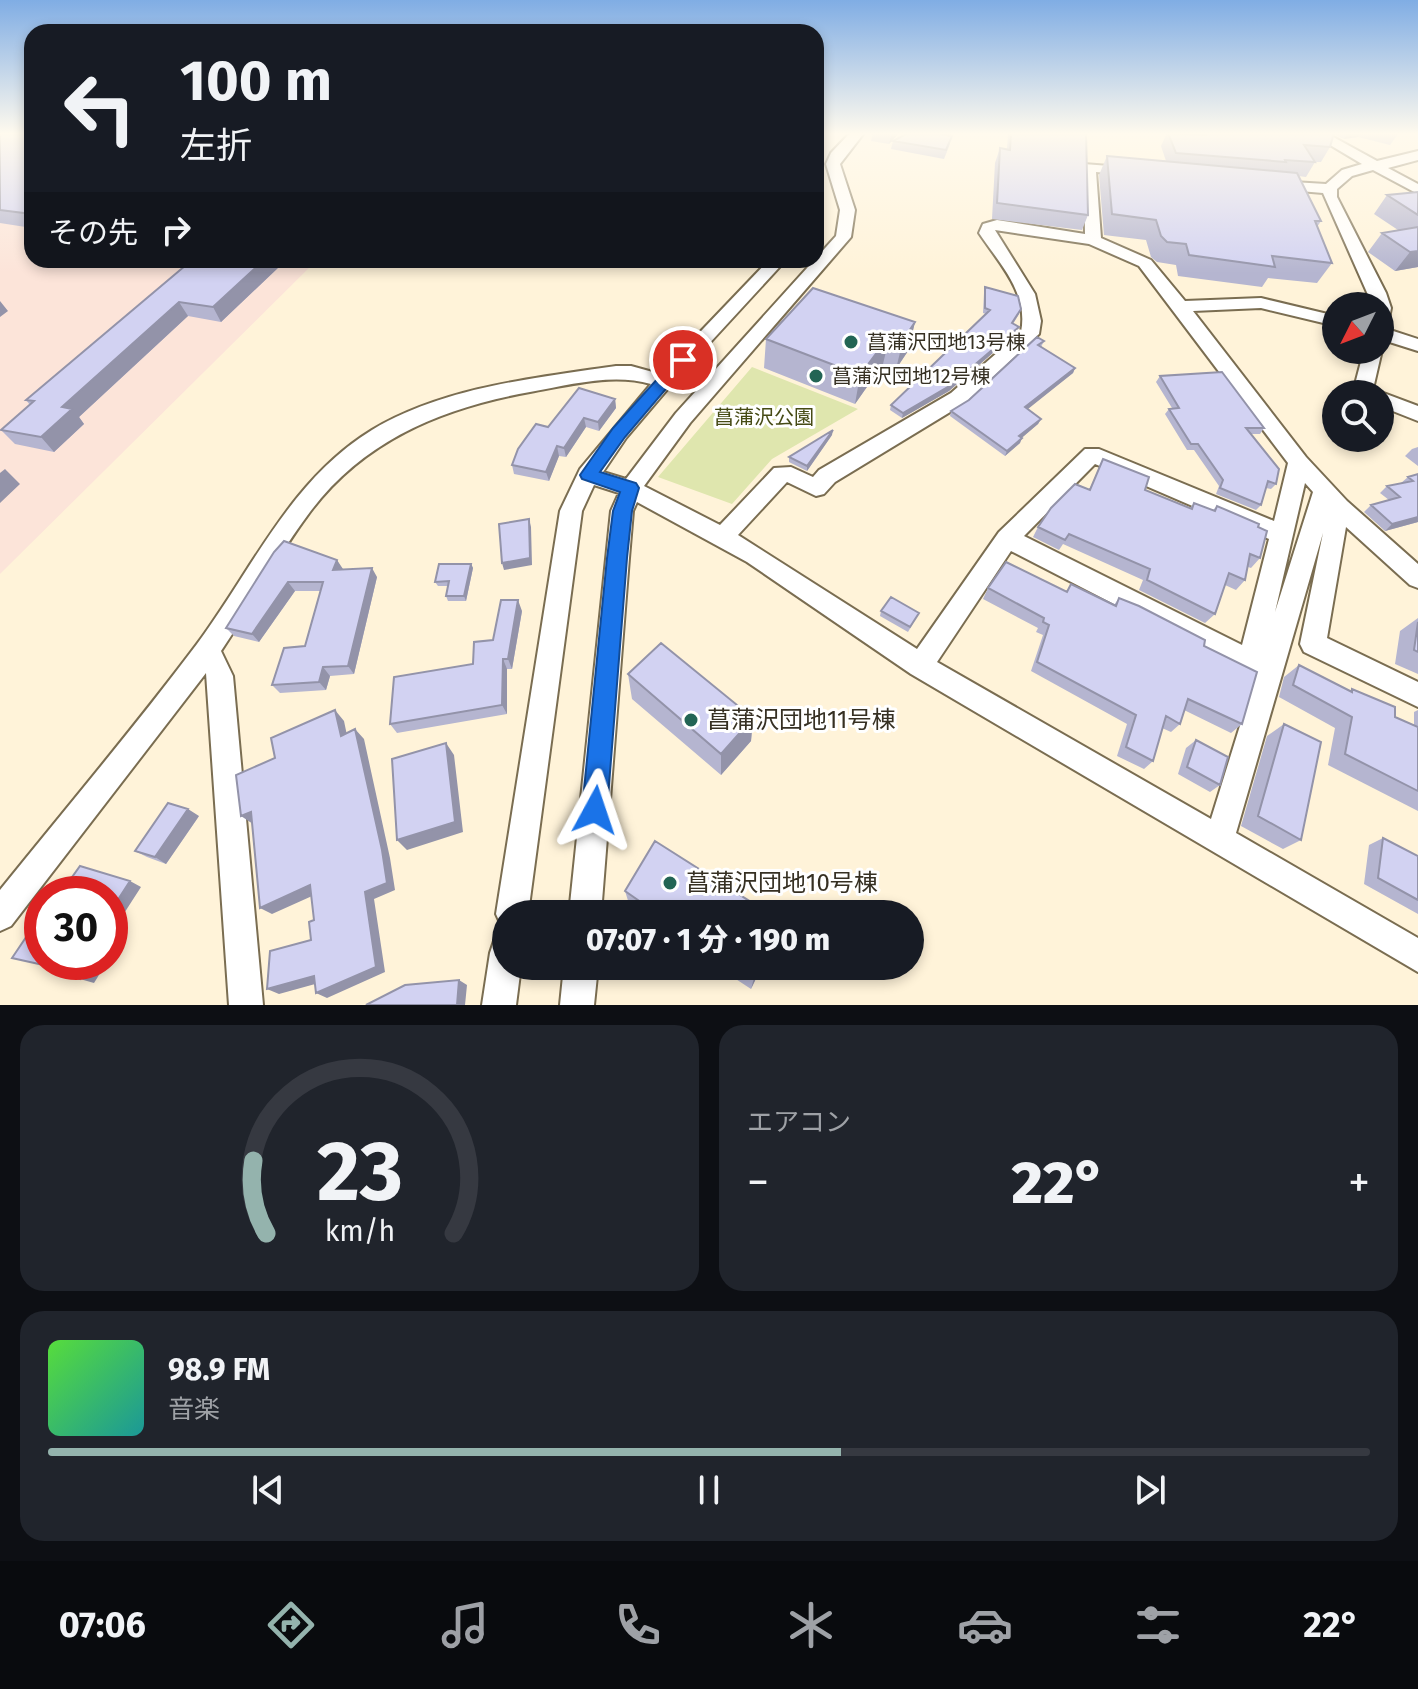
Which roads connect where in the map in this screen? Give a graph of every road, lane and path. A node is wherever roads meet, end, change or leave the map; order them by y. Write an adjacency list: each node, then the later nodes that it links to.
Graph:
1 (838, 180): 9 (street)
2 (1090, 180): 8 (street)
3 (1338, 180): 6 (street)
4 (1400, 180): 7 (street)
5 (1262, 183): 6 (street)
6 (1330, 189): 12 (street)
7 (1418, 190)
8 (1093, 240): 13 (street); 25 (street)
9 (824, 258)
10 (770, 268): 17 (street)
11 (816, 268): 22 (street)
12 (1378, 292)
13 (1180, 306): 14 (street); 20 (street)
14 (1322, 318)
15 (1394, 336): 16 (street)
16 (1418, 345)
17 (664, 381): 21 (street); 28 (street)
18 (1394, 404): 19 (street)
19 (1418, 414)
20 (1299, 462): 23 (street); 24 (street)
21 (588, 475): 22 (street); 32 (street)
22 (630, 488): 25 (street); 33 (street)
23 (1332, 499): 27 (street); 30 (street); 31 (street)
24 (1281, 534): 26 (street); 26 (street)
25 (723, 537): 29 (street)
26 (1007, 538): 29 (street)
27 (1418, 578)
28 (208, 649): 34 (street); 38 (street)
29 (920, 666): 31 (street)
30 (1418, 695)
31 (1219, 840): 35 (street)
32 (514, 900)
33 (586, 900)
34 (0, 915)
35 (1418, 956)
36 (502, 980): 39 (street)
37 (580, 980): 40 (street)
38 (246, 1005)
39 (499, 1005)
40 (577, 1005)

